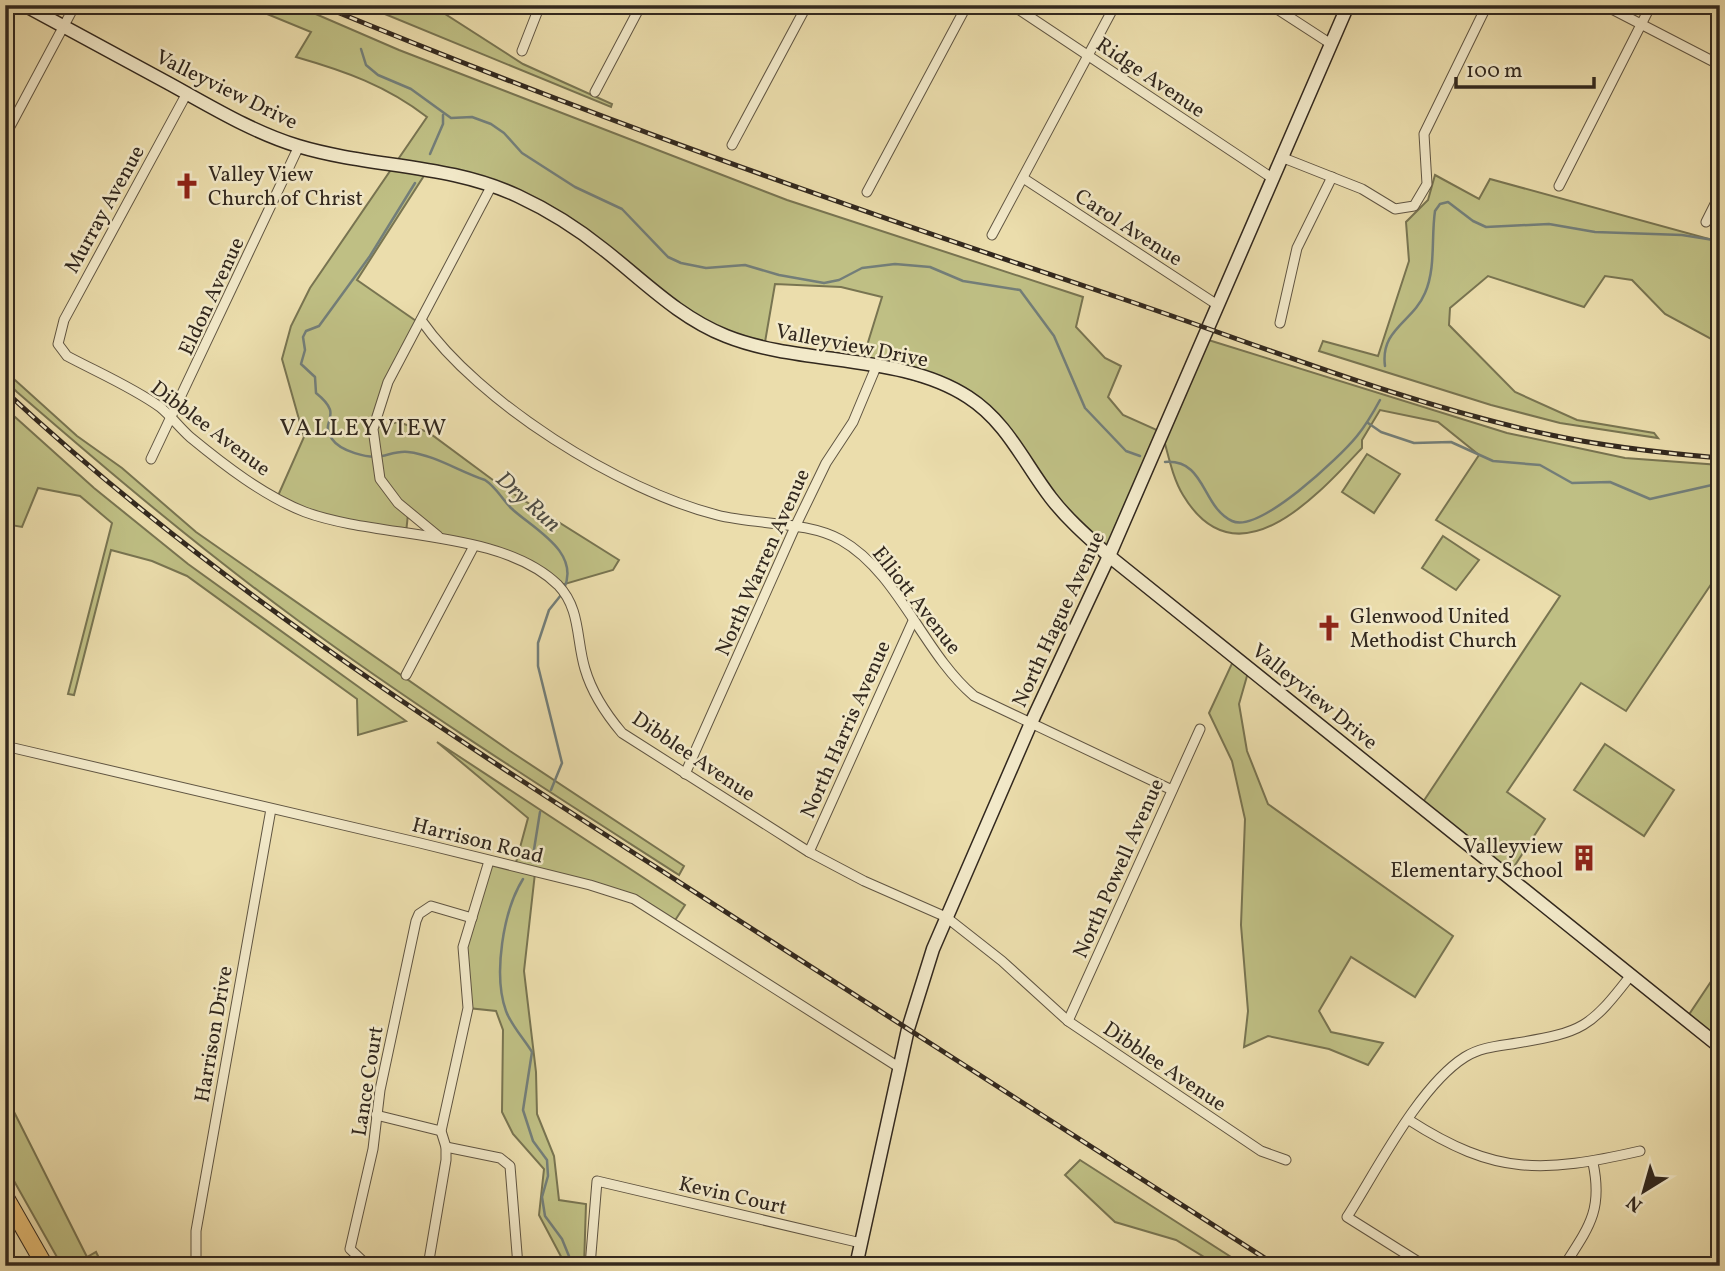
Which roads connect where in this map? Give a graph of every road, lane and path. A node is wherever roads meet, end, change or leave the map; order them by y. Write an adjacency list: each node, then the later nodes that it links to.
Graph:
1 (24, 5): 15 (street, Valleyview Drive)
2 (75, 5): 15 (street)
3 (540, 5): 17 (street)
4 (640, 5): 20 (street)
5 (807, 5): 23 (street)
6 (967, 5): 31 (street)
7 (1012, 5): 18 (street, Ridge Avenue)
8 (1115, 5): 18 (street)
9 (1272, 5): 16 (street)
10 (1348, 5): 16 (street, North Hague Avenue)
11 (1487, 5): 26 (street)
12 (1604, 5): 14 (street)
13 (1651, 5): 14 (street)
14 (1641, 24): 19 (street); 30 (street)
15 (64, 26): 21 (street, Valleyview Drive); 22 (street)
16 (1331, 44): 25 (street, North Hague Avenue)
17 (522, 51)
18 (1088, 56): 27 (street); 28 (street, Ridge Avenue)
19 (1720, 65)
20 (594, 92)
21 (187, 93): 24 (street, Valleyview Drive); 38 (street, Murray Avenue)
22 (5, 135)
23 (732, 145)
24 (299, 146): 29 (street, Valleyview Drive); 40 (street, Eldon Avenue)
25 (1281, 157): 26 (street); 28 (street, North Hague Avenue)
26 (1332, 177): 37 (street)
27 (1023, 178): 34 (street); 35 (street, Carol Avenue)
28 (1272, 178): 35 (street, North Hague Avenue)
29 (492, 185): 36 (street); 39 (street, Valleyview Drive)
30 (1559, 186)
31 (867, 192)
32 (1720, 194): 33 (street)
33 (1706, 222)
34 (992, 235)
35 (1216, 304): 45 (street, North Hague Avenue)
36 (421, 320): 42 (street, Elliott Avenue); 43 (street)
37 (1280, 323)
38 (58, 344): 40 (street, Dibblee Avenue)
39 (876, 368): 42 (street, North Warren Avenue); 45 (street, Valleyview Drive)
40 (172, 419): 41 (street, Eldon Avenue); 43 (street, Dibblee Avenue)
41 (151, 459)
42 (795, 527): 46 (street, Elliott Avenue); 51 (street, North Warren Avenue)
43 (440, 537): 44 (street, Dibblee Avenue)
44 (474, 546): 47 (street); 51 (street, Dibblee Avenue)
45 (1109, 556): 48 (street, North Hague Avenue); 58 (street, Valleyview Drive)
46 (914, 621): 48 (street, Elliott Avenue); 54 (street, North Harris Avenue)
47 (406, 675)
48 (1031, 723): 52 (street, Elliott Avenue); 56 (street, North Hague Avenue)
49 (1200, 729): 52 (street, North Powell Avenue)
50 (5, 746): 53 (street, Harrison Road)
51 (685, 774): 54 (street, Dibblee Avenue)
52 (1172, 790): 59 (street, North Powell Avenue)
53 (271, 809): 55 (street, Harrison Road); 75 (street, Harrison Drive)
54 (808, 852): 56 (street, Dibblee Avenue)
55 (489, 861): 57 (street); 61 (street, Harrison Road)
56 (946, 916): 59 (street, Dibblee Avenue); 61 (street, North Hague Avenue)
57 (472, 918): 62 (street, Lance Court); 64 (street)
58 (1631, 975): 60 (street, Valleyview Drive); 63 (street)
59 (1069, 1021): 67 (street, Dibblee Avenue)
60 (1720, 1046)
61 (900, 1068): 70 (street, North Hague Avenue)
62 (376, 1115): 64 (street); 72 (street, Lance Court)
63 (1409, 1120): 68 (street); 80 (street)
64 (441, 1131): 65 (street)
65 (446, 1147): 76 (street); 77 (street)
66 (1640, 1151): 68 (street)
67 (1286, 1160)
68 (1593, 1163): 81 (street)
69 (5, 1196): 74 (highway)
70 (861, 1243): 78 (street, Kevin Court); 79 (street, North Hague Avenue)
71 (5, 1260): 73 (highway)
72 (366, 1264)
73 (9, 1266)
74 (45, 1266)
75 (196, 1266)
76 (428, 1266)
77 (518, 1266)
78 (590, 1266)
79 (856, 1266)
80 (1425, 1266)
81 (1564, 1266)

